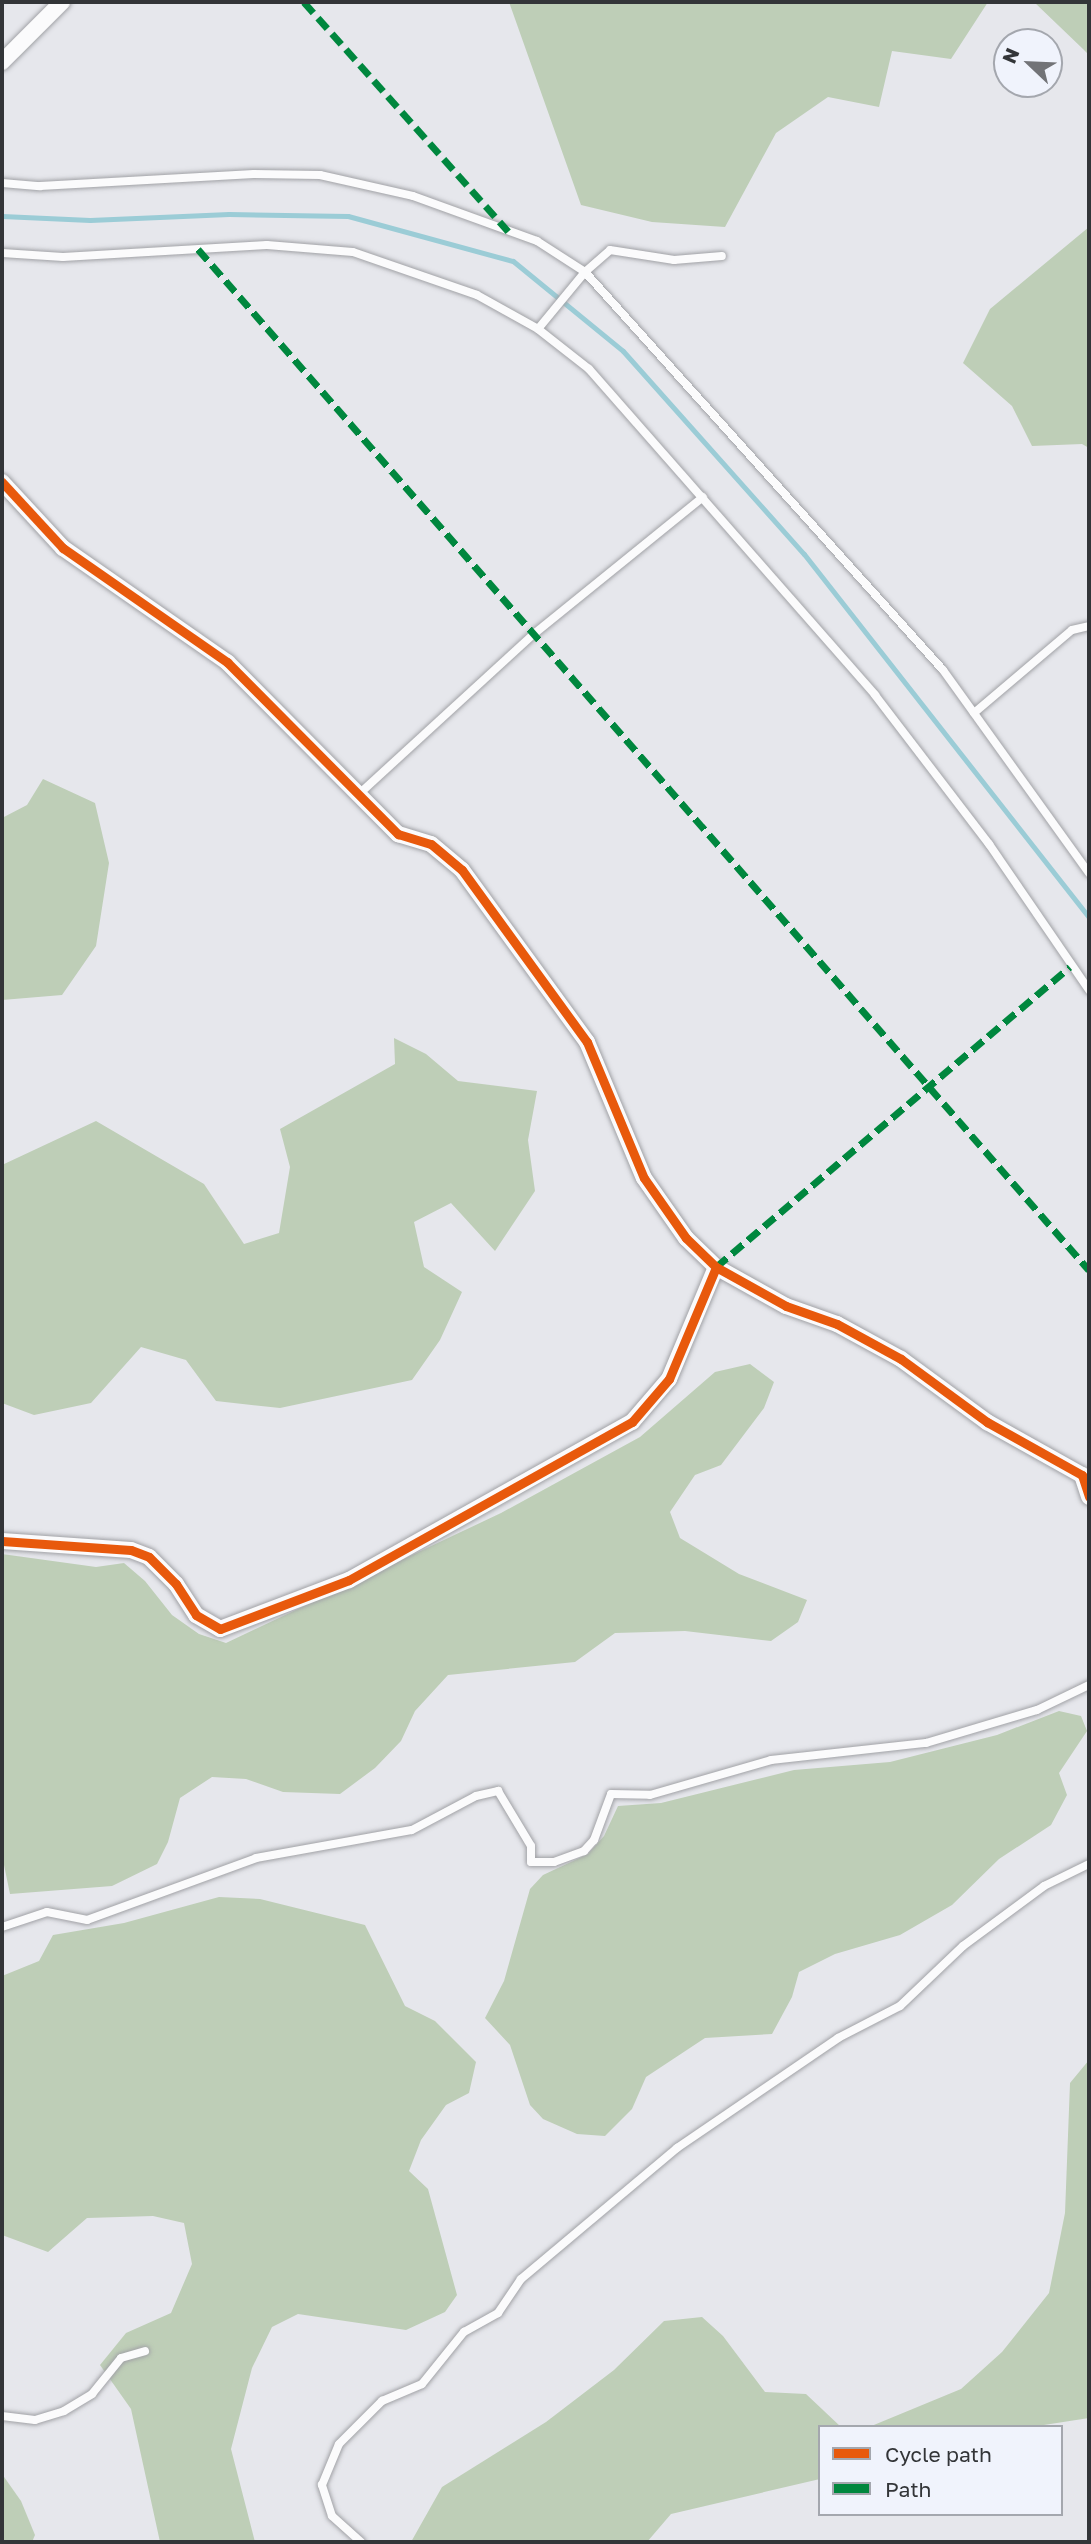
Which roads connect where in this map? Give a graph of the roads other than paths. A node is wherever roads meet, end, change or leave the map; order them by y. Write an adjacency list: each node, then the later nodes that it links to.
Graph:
1 (62, 2): 2 (street)
2 (2, 62)
3 (2, 183): 6 (lane)
4 (2, 253): 7 (lane)
5 (723, 256): 6 (lane)
6 (585, 272): 7 (lane); 11 (lane)
7 (538, 329): 9 (lane)
8 (2, 482): 12 (street)
9 (703, 497): 12 (lane); 14 (lane)
10 (1089, 625): 11 (lane)
11 (974, 712): 13 (lane)
12 (359, 794): 15 (street)
13 (1089, 873)
14 (1089, 990)
15 (716, 1267): 16 (street); 17 (street)
16 (1089, 1497)
17 (2, 1541)
18 (1089, 1685): 20 (lane)
19 (1089, 1864): 23 (lane)
20 (2, 1927)
21 (145, 2350): 22 (lane)
22 (2, 2416)
23 (361, 2542)

